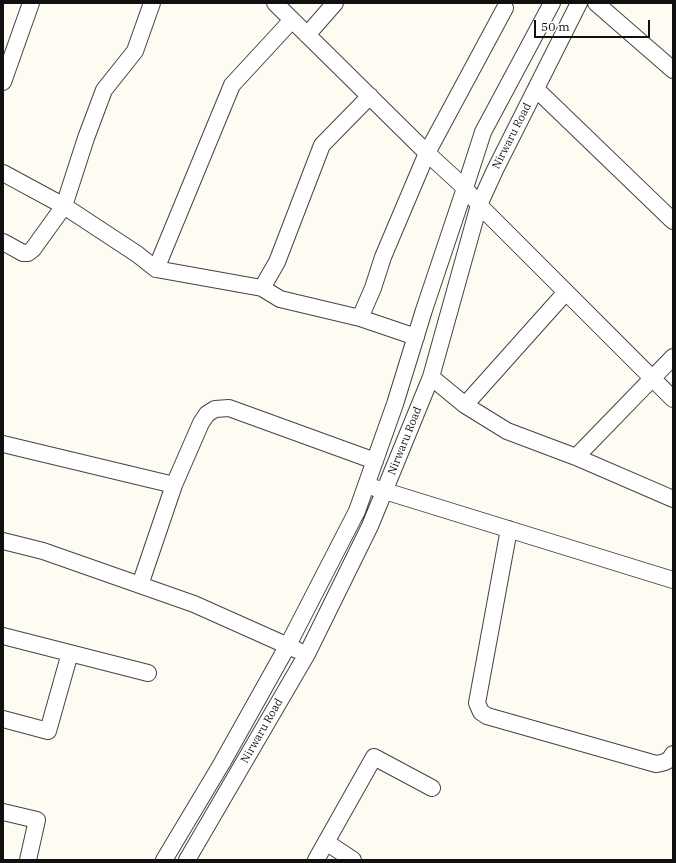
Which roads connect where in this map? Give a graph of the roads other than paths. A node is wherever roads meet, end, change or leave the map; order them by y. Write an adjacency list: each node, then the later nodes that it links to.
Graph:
1 (31, 3): 12 (street)
2 (152, 3): 19 (street)
3 (275, 3): 9 (street)
4 (336, 3): 10 (street)
5 (552, 3): 17 (street, Nirwaru Road)
6 (579, 3): 13 (street, Nirwaru Road)
7 (596, 3): 11 (street)
8 (505, 8): 15 (street)
9 (292, 20): 10 (street); 22 (street)
10 (307, 35): 14 (street)
11 (673, 70)
12 (3, 82)
13 (536, 89): 18 (street, Nirwaru Road); 20 (street)
14 (370, 96): 15 (street); 23 (street)
15 (427, 153): 17 (street); 25 (street)
16 (3, 173): 19 (street)
17 (466, 188): 18 (street); 26 (street, Nirwaru Road)
18 (479, 205): 24 (street); 28 (street, Nirwaru Road)
19 (64, 206): 21 (street); 22 (street)
20 (673, 221)
21 (3, 242)
22 (156, 269): 23 (street)
23 (262, 288): 25 (street)
24 (566, 292): 29 (street); 31 (street)
25 (360, 318): 26 (street)
26 (416, 337): 34 (street, Nirwaru Road)
27 (673, 357): 29 (street)
28 (431, 378): 31 (street); 37 (street, Nirwaru Road)
29 (652, 378): 30 (street); 33 (street)
30 (673, 399)
31 (465, 405): 33 (street)
32 (3, 444): 35 (street)
33 (576, 457): 38 (street)
34 (375, 461): 35 (street); 36 (street, Nirwaru Road)
35 (174, 485): 42 (street)
36 (366, 485): 37 (street); 44 (street, Nirwaru Road)
37 (384, 492): 39 (street); 46 (street, Nirwaru Road)
38 (673, 500)
39 (509, 529): 41 (street); 49 (street)
40 (3, 541): 42 (street)
41 (673, 580)
42 (140, 585): 44 (street)
43 (3, 636): 45 (street)
44 (288, 645): 46 (street); 54 (street, Nirwaru Road)
45 (70, 653): 47 (street); 48 (street)
46 (307, 654): 55 (street, Nirwaru Road)
47 (148, 673)
48 (3, 719)
49 (673, 754)
50 (432, 788): 52 (street)
51 (3, 812): 53 (street)
52 (326, 842): 56 (street); 57 (street)
53 (28, 860)
54 (164, 860)
55 (187, 860)
56 (316, 860)
57 (353, 860)

